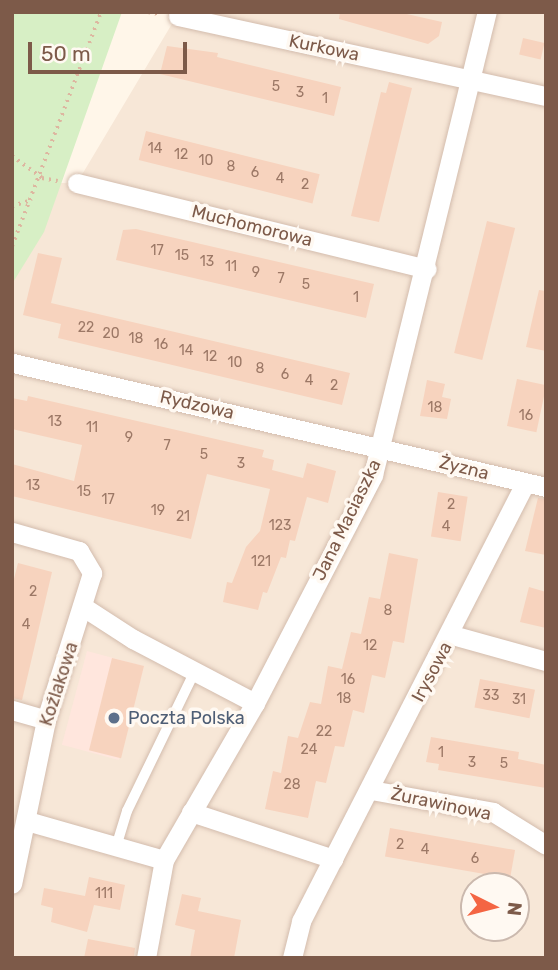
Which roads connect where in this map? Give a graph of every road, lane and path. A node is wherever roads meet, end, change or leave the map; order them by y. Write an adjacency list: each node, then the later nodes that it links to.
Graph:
1 (101, 12): 7 (path)
2 (487, 12): 4 (street, Jana Maciaszka)
3 (178, 16): 4 (street, Kurkowa)
4 (470, 80): 5 (street, Kurkowa); 12 (street, Jana Maciaszka)
5 (546, 96)
6 (12, 156): 7 (path)
7 (42, 178): 9 (path)
8 (77, 183): 12 (street, Muchomorowa)
9 (32, 200): 10 (path); 11 (path)
10 (12, 206)
11 (12, 246)
12 (428, 269): 14 (street, Jana Maciaszka)
13 (13, 363): 14 (street, Rydzowa)
14 (382, 448): 15 (street, Żyzna); 22 (street, Jana Maciaszka)
15 (525, 483): 16 (street, Żyzna); 19 (street, Irysowa)
16 (546, 488)
17 (12, 532): 18 (street, Koźlakowa)
18 (85, 608): 21 (street); 24 (street, Koźlakowa)
19 (452, 635): 20 (street); 25 (street, Irysowa)
20 (546, 661)
21 (195, 670): 22 (street); 29 (lane)
22 (255, 703): 26 (street, Jana Maciaszka)
23 (12, 710): 24 (street)
24 (46, 720): 27 (street, Koźlakowa)
25 (371, 790): 28 (street, Żurawinowa); 30 (street, Irysowa)
26 (191, 812): 30 (street); 31 (street, Jana Maciaszka)
27 (27, 821): 29 (street); 32 (street, Koźlakowa)
28 (546, 845)
29 (117, 847): 31 (street)
30 (333, 859): 34 (street, Irysowa)
31 (164, 860): 33 (street, Jana Maciaszka)
32 (12, 884)
33 (146, 958)
34 (292, 958)

